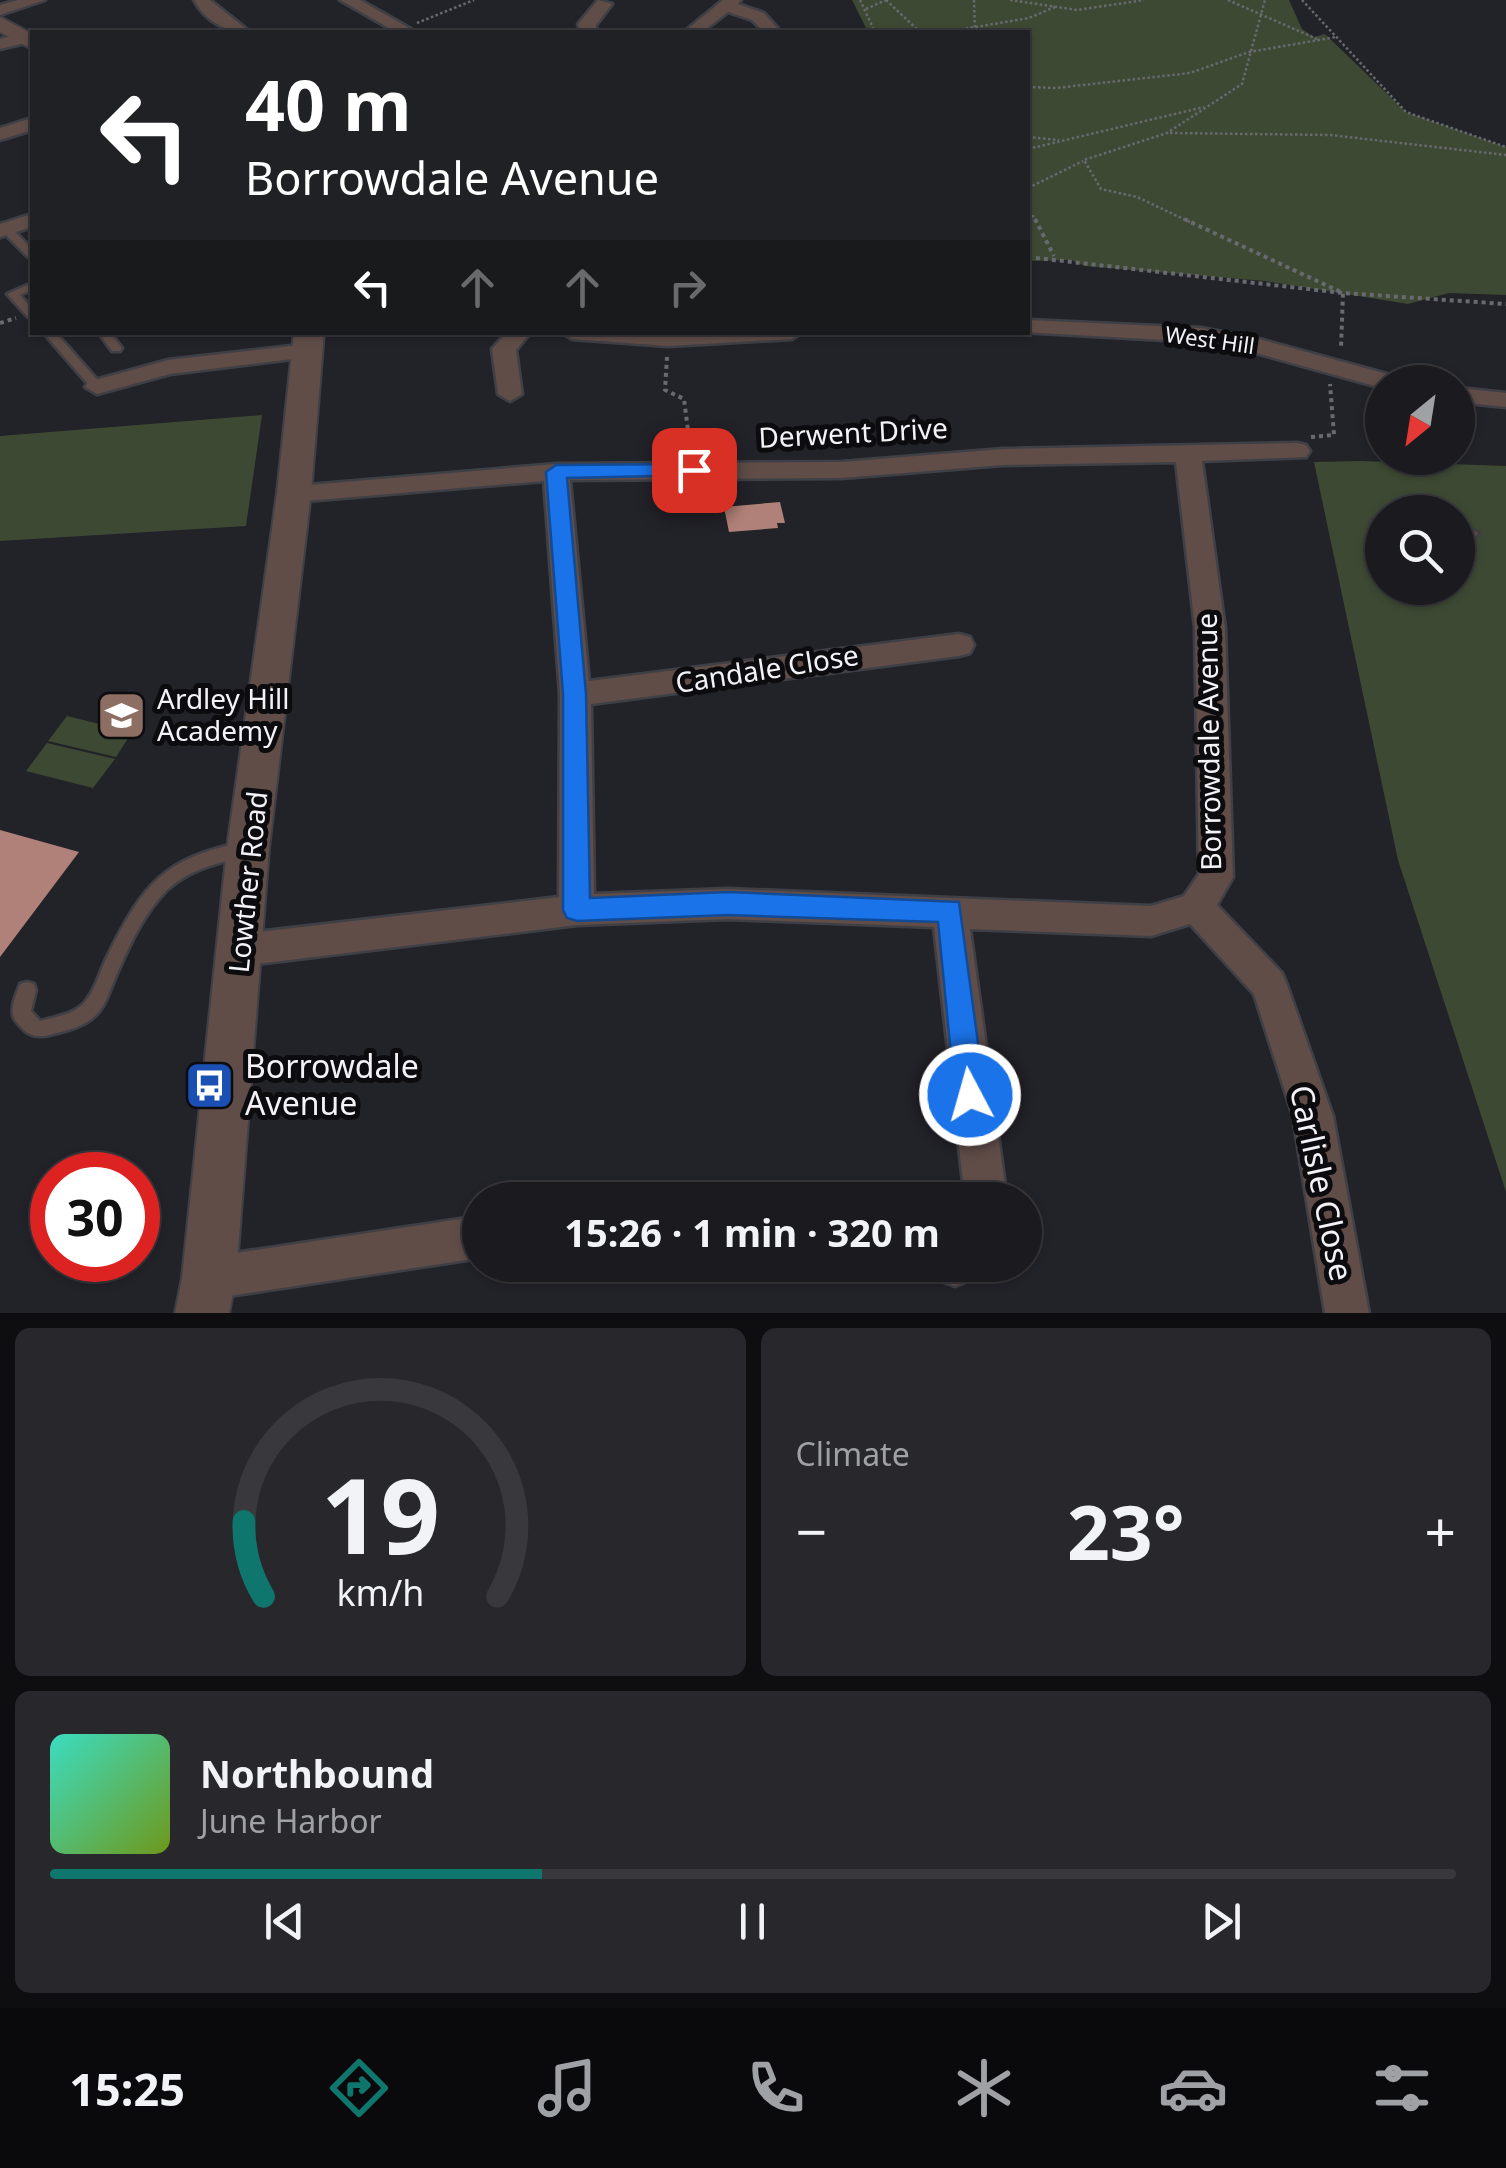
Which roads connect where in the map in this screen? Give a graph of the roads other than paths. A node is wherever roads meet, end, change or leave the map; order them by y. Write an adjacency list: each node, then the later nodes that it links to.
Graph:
1 (37, 0): 6 (street)
2 (202, 0): 9 (street)
3 (348, 0): 8 (street)
4 (729, 3): 11 (street); 12 (street)
5 (604, 4): 10 (street)
6 (0, 10)
7 (0, 23): 13 (street)
8 (402, 29)
9 (239, 30)
10 (588, 30)
11 (695, 30)
12 (771, 30)
13 (28, 40): 14 (street)
14 (0, 44)
15 (30, 125): 16 (street)
16 (0, 134)
17 (30, 221): 18 (street)
18 (3, 230): 19 (lane)
19 (30, 253)
20 (30, 287): 21 (lane)
21 (30, 314)
22 (1030, 327): 30 (street, West Hill)
23 (51, 335): 31 (lane)
24 (105, 335): 29 (lane)
25 (517, 335): 32 (street)
26 (613, 335): 27 (street)
27 (749, 335)
28 (308, 342): 31 (street); 38 (street, Lowther Road)
29 (116, 348)
30 (1365, 375)
31 (96, 386)
32 (510, 394)
33 (1475, 397): 34 (street)
34 (1506, 400)
35 (1297, 450): 36 (street, Derwent Drive)
36 (1188, 452): 37 (street, Derwent Drive); 42 (street, Borrowdale Avenue)
37 (556, 472): 38 (street, Derwent Drive); 40 (street)
38 (294, 493): 41 (street, Lowther Road)
39 (960, 645): 40 (street, Candale Close)
40 (574, 694): 43 (street)
41 (248, 848): 45 (street, Lowther Road); 46 (lane)
42 (1196, 907): 44 (street, Borrowdale Avenue); 50 (street, Carlisle Close)
43 (577, 910): 44 (street, Borrowdale Avenue); 45 (street, Borrowdale Avenue)
44 (950, 910): 47 (street)
45 (240, 950): 49 (street, Lowther Road)
46 (27, 990)
47 (975, 1182)
48 (462, 1241): 49 (street)
49 (205, 1296)
50 (1347, 1313)

